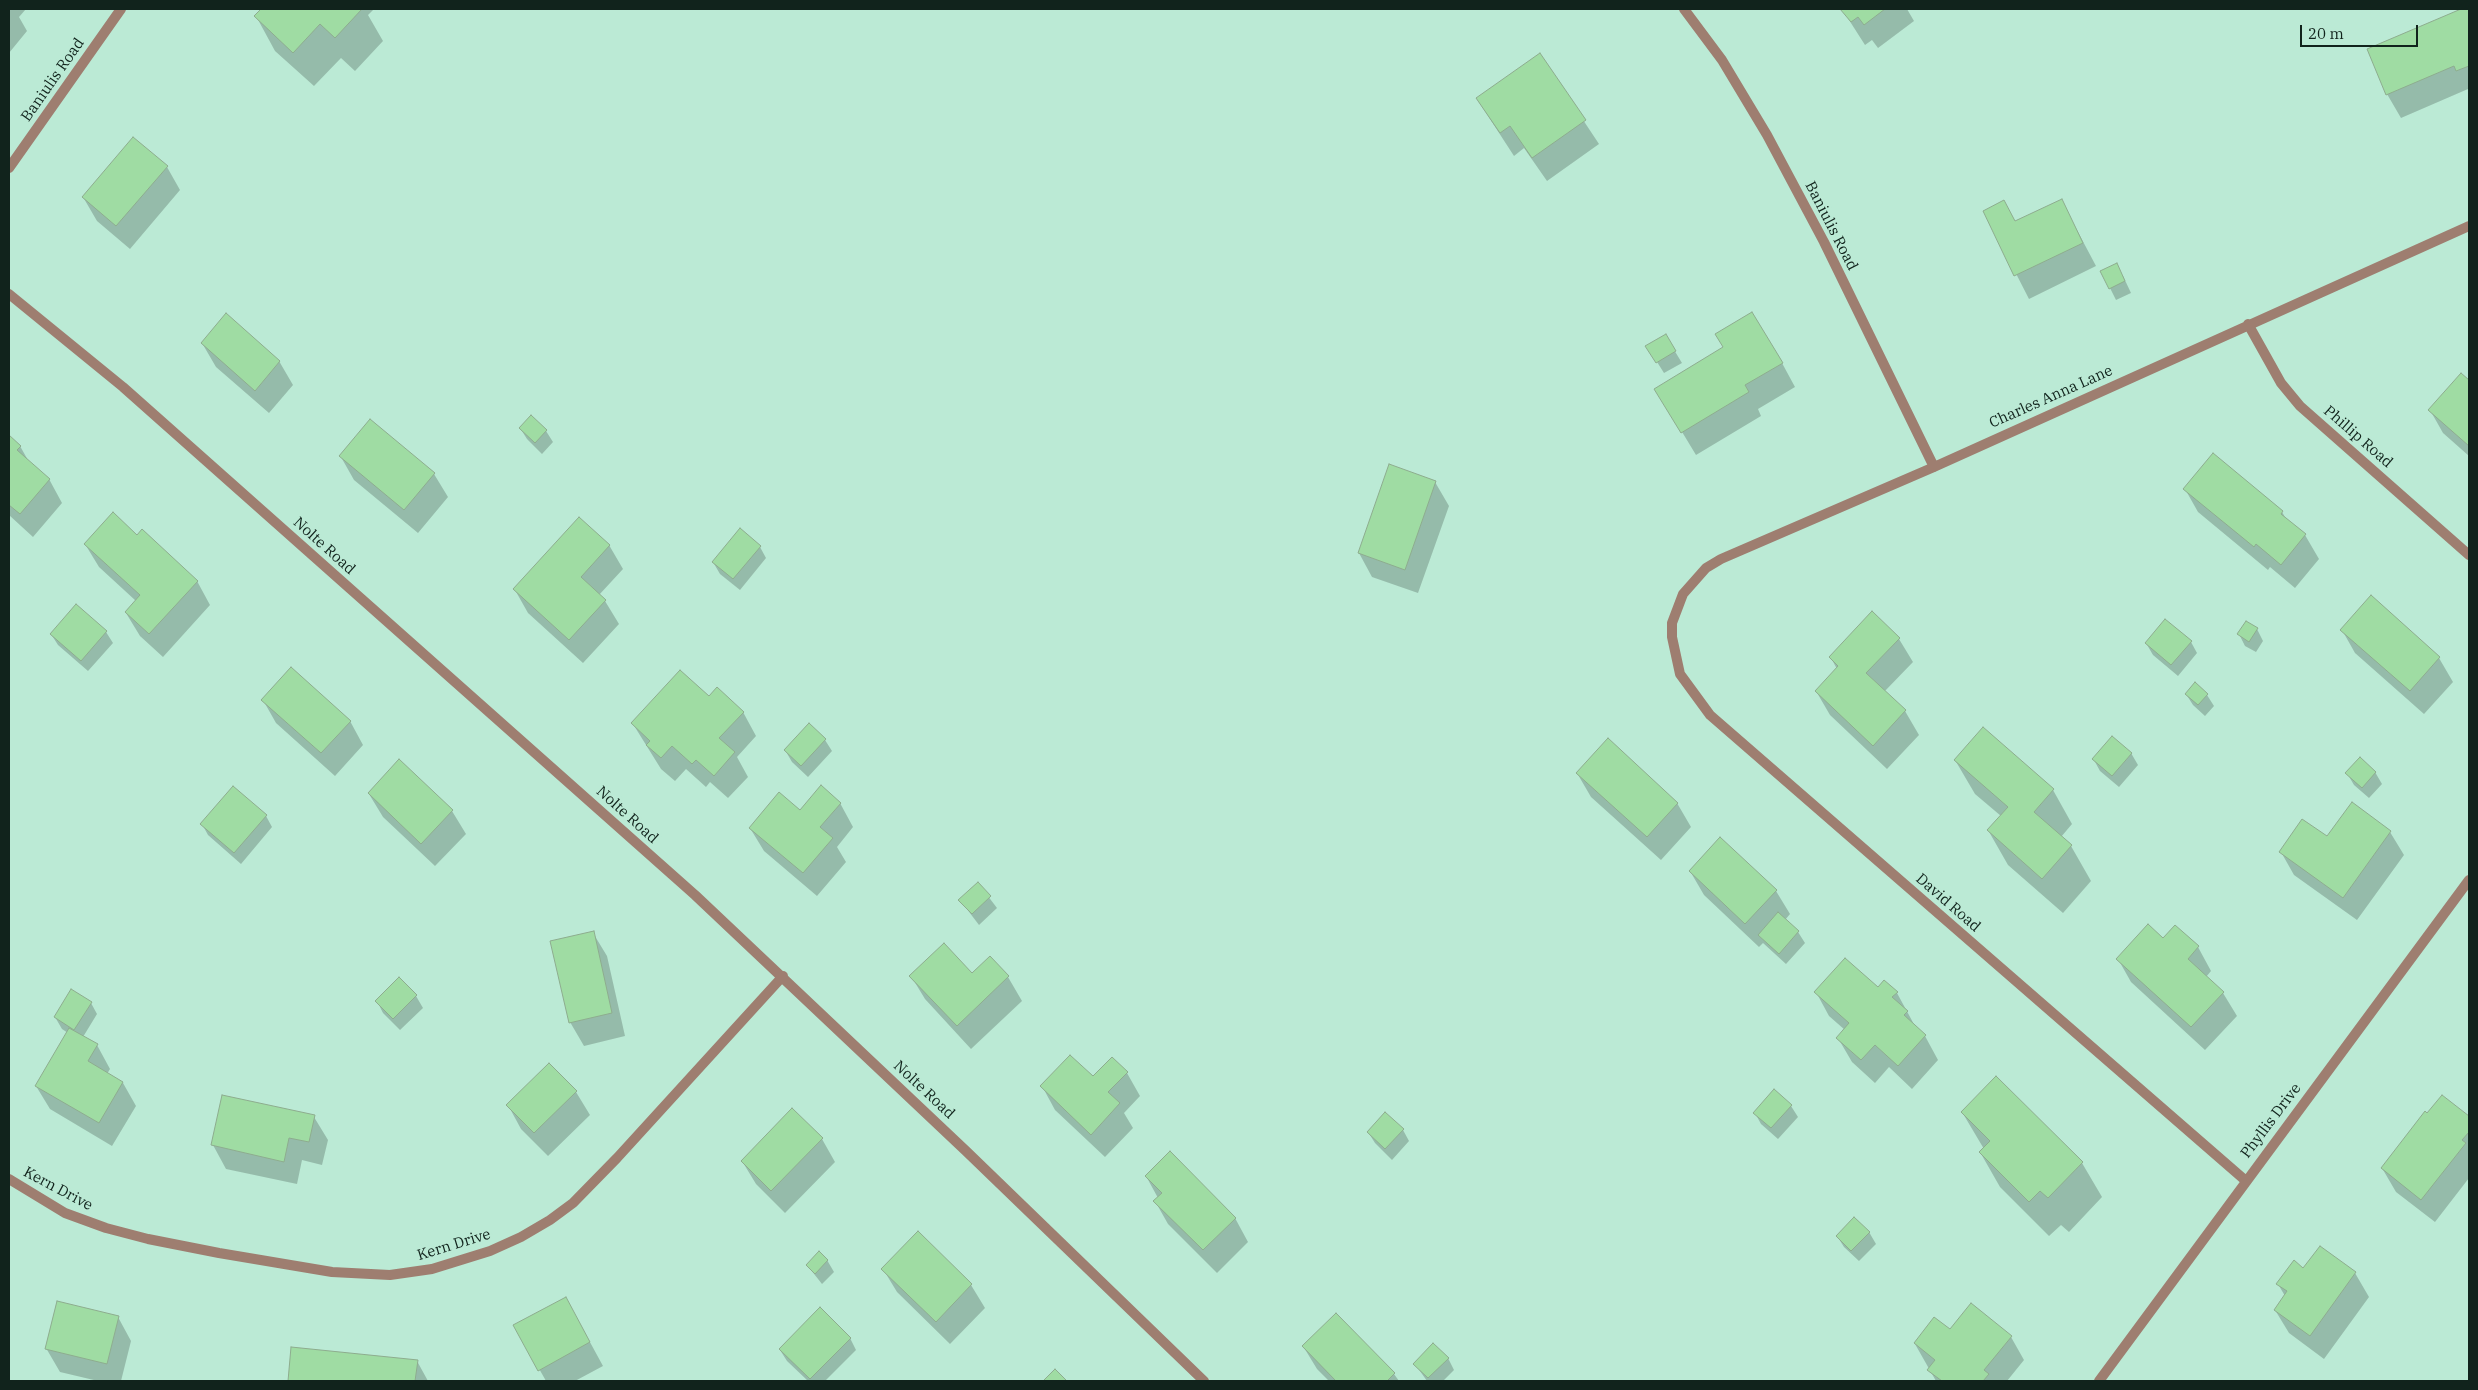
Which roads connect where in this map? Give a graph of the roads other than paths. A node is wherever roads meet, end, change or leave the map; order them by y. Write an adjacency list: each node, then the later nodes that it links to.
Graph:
1 (122, 9): 3 (street, Baniulis Road)
2 (1684, 9): 7 (street, Baniulis Road)
3 (9, 168)
4 (2469, 226): 6 (street, Charles Anna Lane)
5 (9, 294): 11 (street, Nolte Road)
6 (2248, 324): 7 (street, Charles Anna Lane); 8 (street, Phillip Road)
7 (1934, 467): 9 (street, Charles Anna Lane)
8 (2469, 555)
9 (1672, 622): 13 (street, David Road)
10 (2469, 880): 13 (street, Phyllis Drive)
11 (783, 976): 12 (street, Kern Drive); 14 (street, Nolte Road)
12 (9, 1179)
13 (2246, 1181): 15 (street, Phyllis Drive)
14 (1204, 1381)
15 (2099, 1381)

